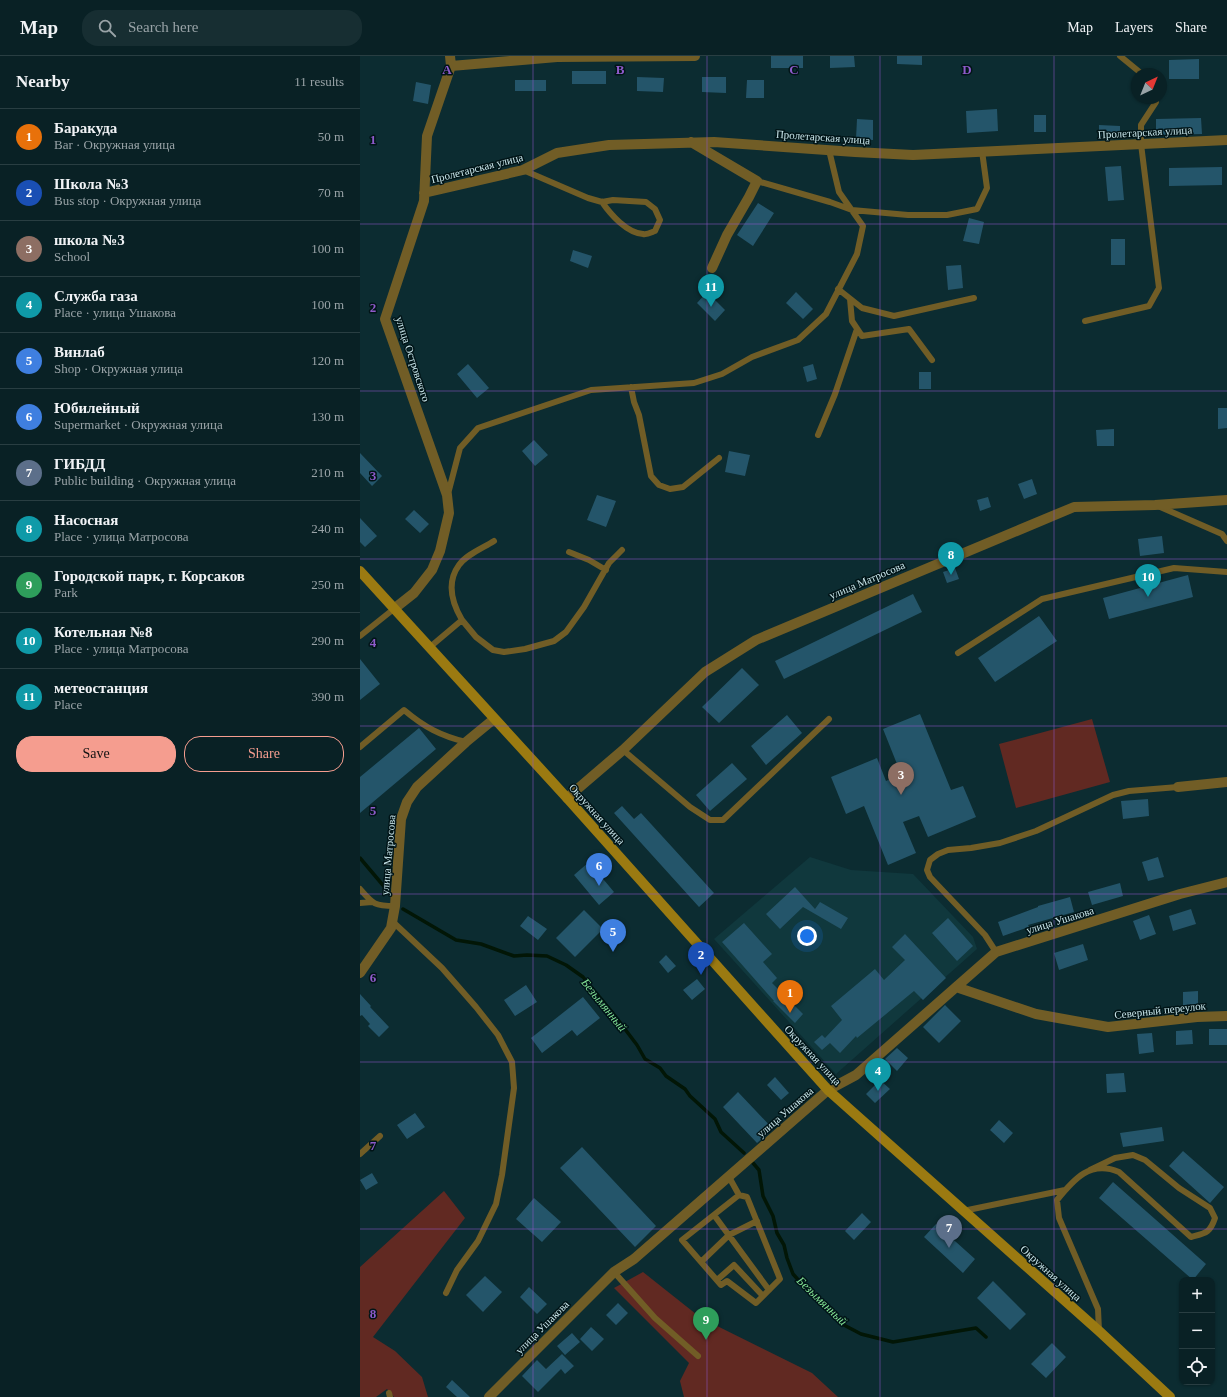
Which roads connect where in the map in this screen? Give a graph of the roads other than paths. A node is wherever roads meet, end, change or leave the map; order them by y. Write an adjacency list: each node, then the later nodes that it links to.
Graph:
1 (695, 56): 3 (street)
2 (1120, 56): 5 (lane)
3 (557, 57): 4 (street)
4 (451, 61): 14 (street, улица Островского)
5 (1135, 68)
6 (1155, 104): 9 (lane)
7 (1227, 140): 9 (street, Пролетарская улица)
8 (691, 142): 10 (street, Пролетарская улица); 12 (street, Пролетарская улица); 13 (street)
9 (1141, 144): 11 (street, Пролетарская улица); 21 (lane)
10 (829, 150): 11 (street, Пролетарская улица); 16 (lane)
11 (982, 151): 16 (lane)
12 (523, 170): 14 (street, Пролетарская улица); 15 (lane)
13 (757, 180): 16 (lane); 17 (street)
14 (424, 194): 27 (street, улица Островского)
15 (602, 202): 15 (lane)
16 (852, 210): 18 (lane)
17 (712, 268)
18 (838, 289): 19 (lane); 24 (lane)
19 (850, 298): 20 (lane); 22 (lane)
20 (974, 298)
21 (1085, 321)
22 (857, 329): 23 (lane); 25 (lane)
23 (932, 360)
24 (631, 387): 26 (lane); 27 (lane)
25 (818, 435)
26 (719, 458)
27 (447, 495): 37 (street, улица Островского)
28 (1227, 500): 29 (street, улица Матросова)
29 (1155, 505): 31 (lane); 46 (street, улица Матросова)
30 (494, 541): 38 (lane)
31 (1227, 541)
32 (622, 550): 34 (lane)
33 (569, 552): 34 (lane)
34 (606, 570): 38 (lane)
35 (360, 571): 37 (main road, Окружная улица)
36 (1227, 572): 41 (lane)
37 (395, 608): 39 (lane); 40 (main road, Окружная улица)
38 (462, 620): 40 (lane)
39 (360, 636)
40 (430, 646): 42 (main road, Окружная улица)
41 (958, 653)
42 (494, 719): 44 (street, улица Матросова); 49 (main road, Окружная улица)
43 (829, 719): 46 (lane)
44 (466, 742): 45 (lane); 54 (street, улица Матросова)
45 (360, 747)
46 (623, 750): 49 (street, улица Матросова)
47 (1227, 782): 48 (street)
48 (1178, 787): 56 (lane)
49 (567, 798): 60 (main road, Окружная улица)
50 (1227, 882): 56 (street, улица Ушакова)
51 (360, 889): 52 (lane)
52 (372, 902): 53 (lane); 54 (lane)
53 (360, 903)
54 (395, 906): 55 (street, улица Матросова)
55 (392, 921): 57 (street, улица Матросова); 75 (lane)
56 (996, 952): 58 (street, улица Ушакова)
57 (360, 973)
58 (956, 987): 59 (street, Северный переулок); 60 (street, улица Ушакова)
59 (1227, 1016)
60 (828, 1090): 64 (street, улица Ушакова); 67 (main road, Окружная улица)
61 (380, 1136): 62 (lane)
62 (360, 1154)
63 (1090, 1170): 63 (lane); 65 (lane)
64 (729, 1177): 66 (lane); 72 (street, улица Ушакова)
65 (1065, 1190): 67 (lane); 77 (lane)
66 (739, 1195): 68 (lane); 69 (lane)
67 (963, 1211): 77 (main road, Окружная улица)
68 (714, 1215): 70 (lane); 71 (lane)
69 (757, 1222): 70 (lane); 74 (lane)
70 (729, 1235): 71 (lane); 74 (lane)
71 (701, 1262): 73 (lane)
72 (614, 1272): 78 (lane); 79 (street, улица Ушакова)
73 (717, 1280): 76 (lane); 76 (lane)
74 (769, 1290): 76 (lane)
75 (446, 1293)
76 (763, 1296)
77 (1099, 1331): 80 (main road, Окружная улица)
78 (698, 1356)
79 (489, 1397)
80 (1170, 1397)

